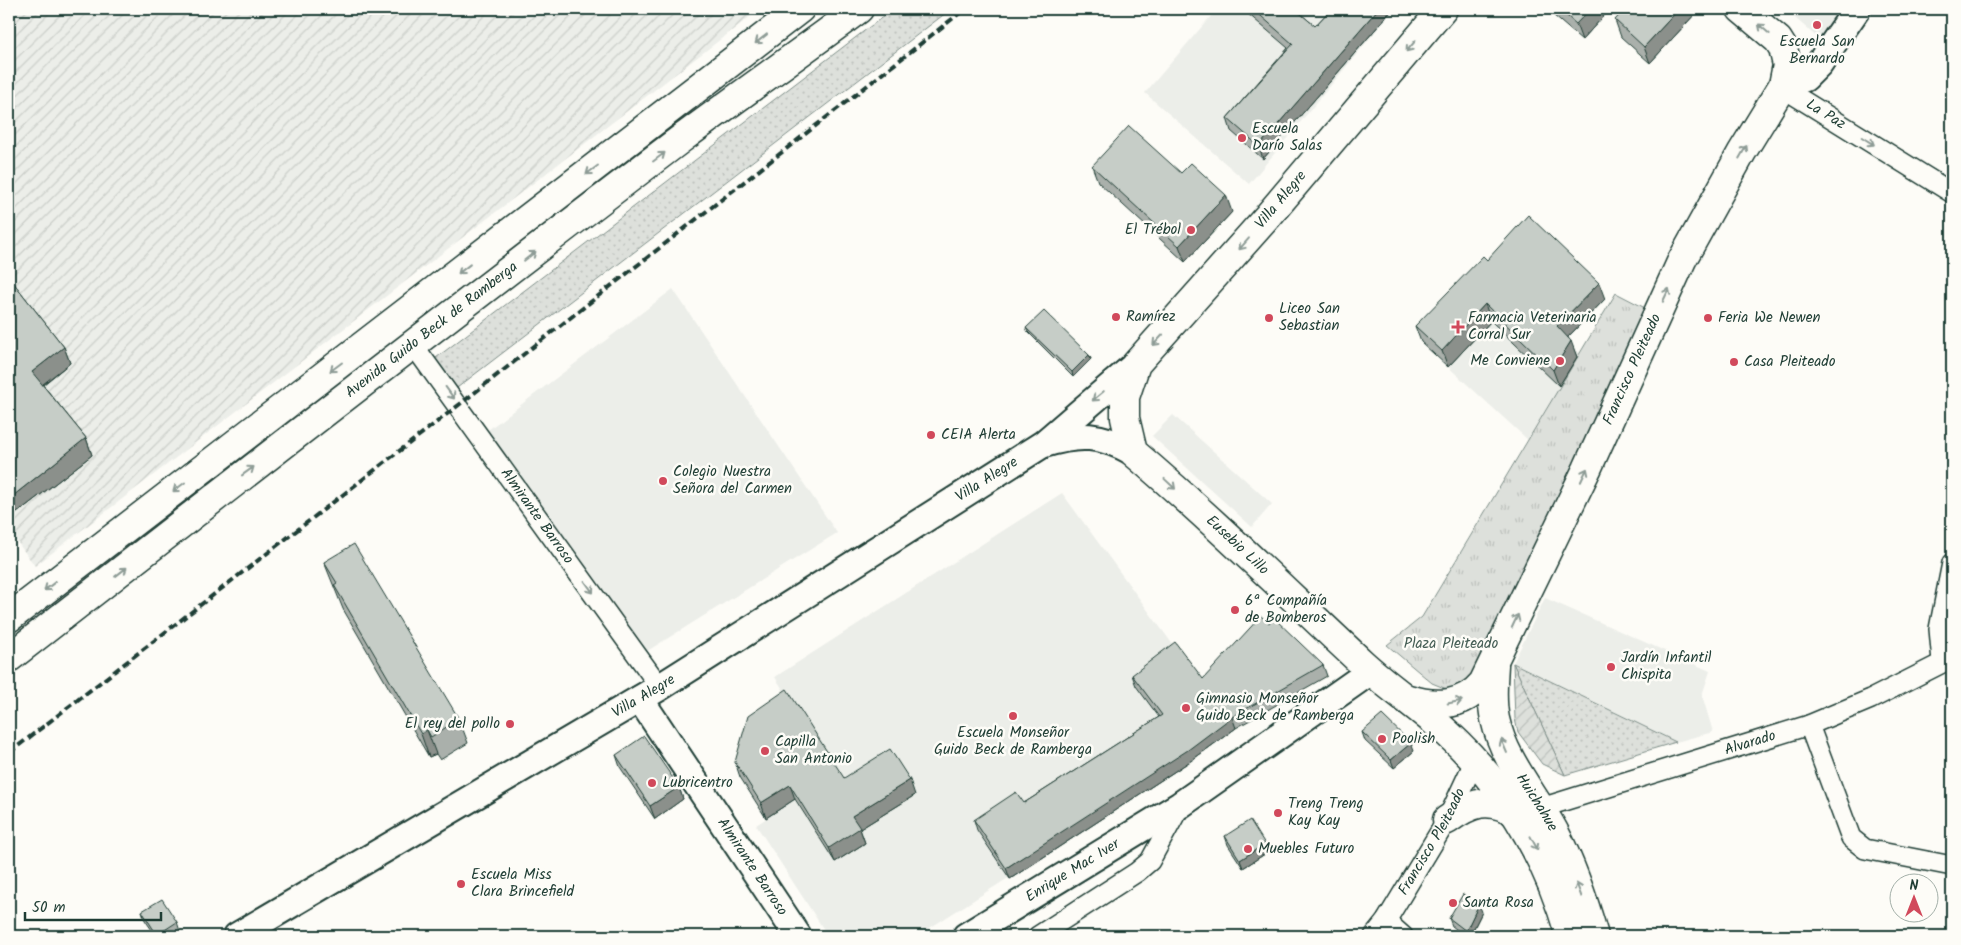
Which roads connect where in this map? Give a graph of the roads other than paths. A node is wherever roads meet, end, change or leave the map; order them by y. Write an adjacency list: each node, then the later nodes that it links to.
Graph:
1 (800, 9): 8 (main road, Avenida Guido Beck de Ramberga, one-way to 8)
2 (859, 9): 10 (main road, Avenida Guido Beck de Ramberga, one-way to 2)
3 (1443, 9): 11 (main road, Villa Alegre, one-way to 11)
4 (1741, 9): 6 (main road, one-way to 4)
5 (1857, 9): 6 (main road)
6 (1783, 85): 7 (street, La Paz, one-way to 7); 18 (main road, Francisco Pleiteado, one-way to 6)
7 (1952, 193)
8 (418, 303): 9 (main road, Avenida Guido Beck de Ramberga); 10 (main road)
9 (371, 340): 10 (main road); 15 (main road, Avenida Guido Beck de Ramberga, one-way to 15)
10 (414, 346): 16 (main road, Avenida Guido Beck de Ramberga, one-way to 10); 20 (street, Almirante Barroso, one-way to 20)
11 (1136, 364): 12 (main road, Villa Alegre, one-way to 12); 13 (main road)
12 (1043, 444): 13 (main road, Villa Alegre); 20 (main road, Villa Alegre)
13 (1133, 452): 19 (main road, Eusebio Lillo, one-way to 19)
14 (1952, 564): 17 (street)
15 (9, 618)
16 (9, 658)
17 (1947, 660): 22 (street, Alvarado)
18 (1494, 665): 21 (main road, Francisco Pleiteado, one-way to 18); 25 (main road, Huichahue, one-way to 18)
19 (1371, 671): 21 (main road, Eusebio Lillo); 24 (main road, Enrique Mac Iver)
20 (650, 693): 29 (main road, Villa Alegre); 30 (main road, Almirante Barroso)
21 (1407, 699): 23 (main road, Eusebio Lillo)
22 (1809, 725): 25 (street, Alvarado); 27 (street)
23 (1475, 760): 25 (main road, Huichahue); 26 (street, Francisco Pleiteado)
24 (1180, 805): 31 (main road, Enrique Mac Iver); 32 (street, Enrique Mac Iver)
25 (1529, 811): 26 (main road); 35 (main road, Huichahue, one-way to 35); 36 (main road, Huichahue, one-way to 25)
26 (1447, 820): 28 (street, Francisco Pleiteado)
27 (1952, 866)
28 (1386, 921): 33 (street, Francisco Pleiteado); 34 (street)
29 (237, 936)
30 (798, 936)
31 (966, 936)
32 (1038, 936)
33 (1374, 936)
34 (1403, 936)
35 (1570, 936)
36 (1594, 936)

